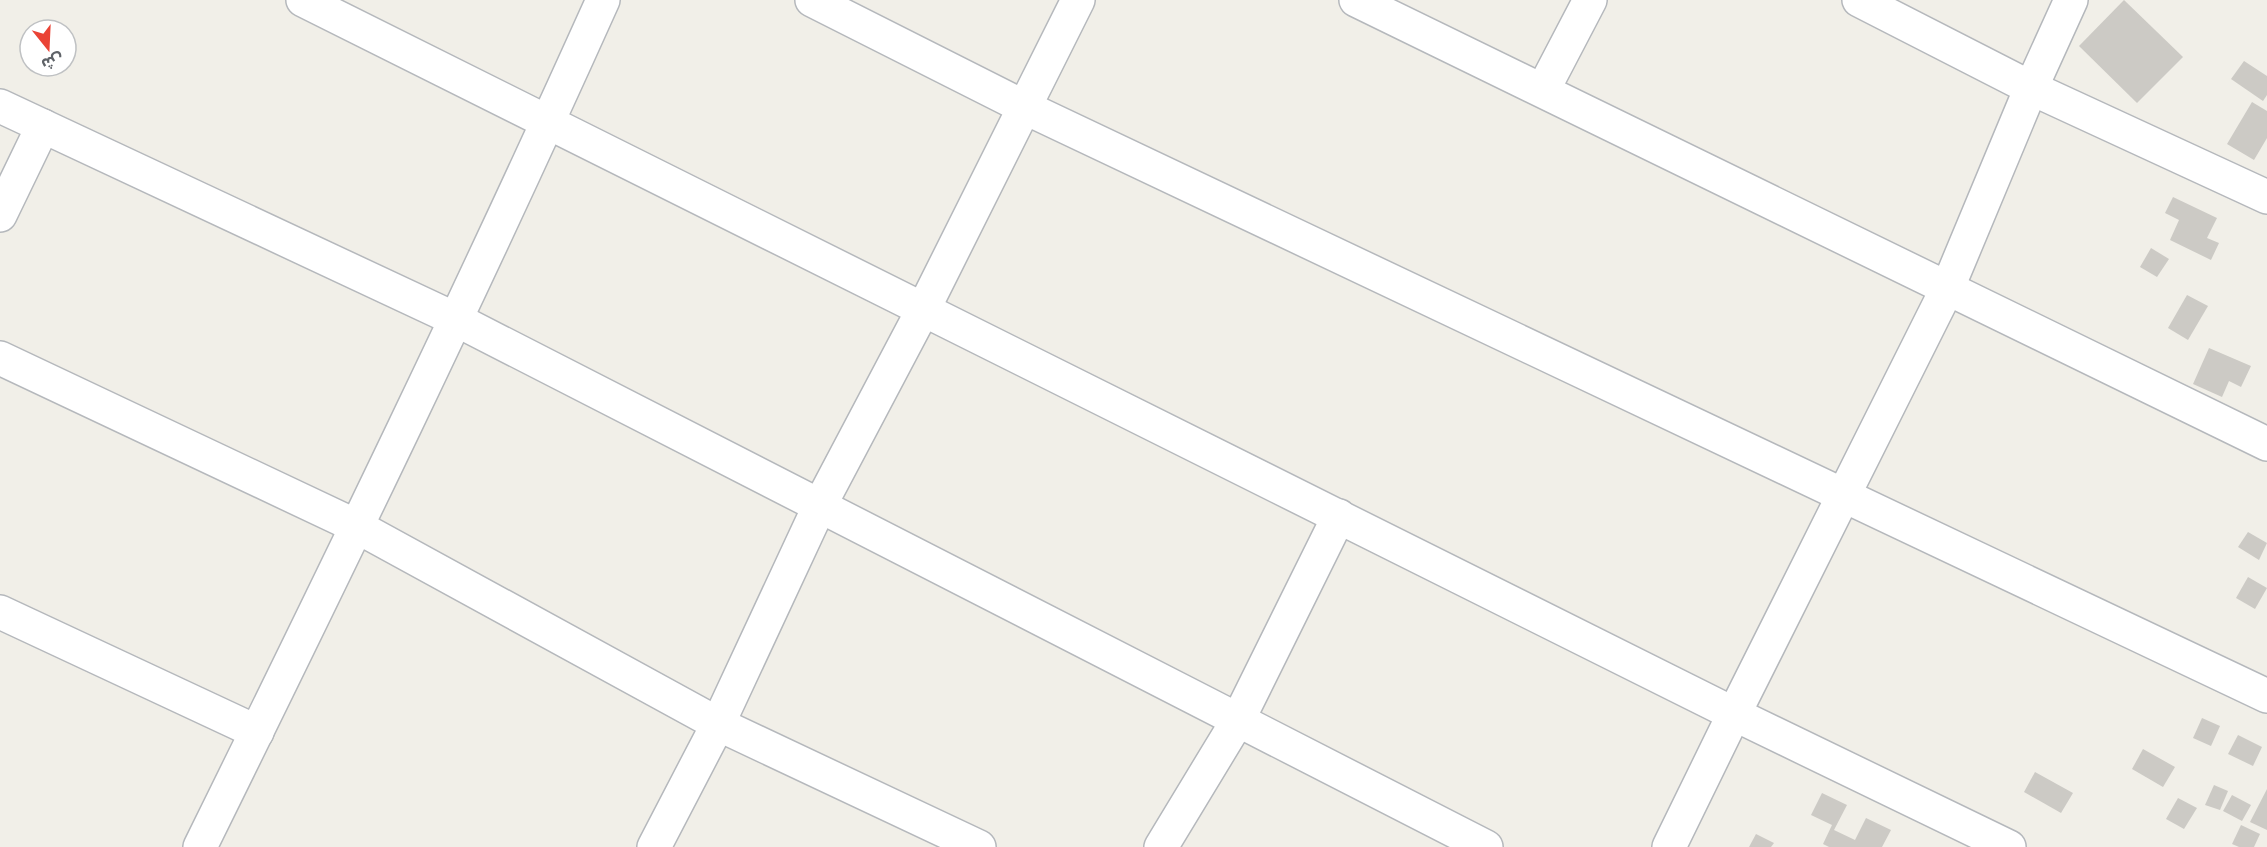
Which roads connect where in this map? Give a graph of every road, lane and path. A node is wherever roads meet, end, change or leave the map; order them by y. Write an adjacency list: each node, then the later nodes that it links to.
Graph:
1 (603, 0): 13 (street)
2 (813, 0): 12 (street)
3 (1078, 0): 12 (street)
4 (1356, 0): 10 (street)
5 (1590, 0): 10 (street)
6 (1859, 0): 9 (street)
7 (2071, 0): 9 (street)
8 (311, 2): 13 (street)
9 (2031, 88): 15 (street); 17 (street)
10 (1543, 90): 17 (street)
11 (0, 106): 14 (street)
12 (1024, 107): 18 (street); 22 (street)
13 (549, 122): 18 (street); 19 (street)
14 (43, 126): 16 (street); 19 (street)
15 (2267, 197)
16 (0, 215)
17 (1948, 287): 21 (street); 22 (street)
18 (924, 308): 23 (street); 24 (street)
19 (455, 319): 23 (street); 25 (street)
20 (0, 358): 25 (street)
21 (2267, 444)
22 (1843, 496): 27 (street); 28 (street)
23 (820, 505): 29 (street); 30 (street)
24 (1339, 516): 28 (street); 29 (street)
25 (356, 526): 30 (street); 31 (street)
26 (0, 612): 31 (street)
27 (2267, 696)
28 (1734, 714): 37 (street); 38 (street)
29 (1238, 720): 35 (street); 36 (street)
30 (717, 724): 33 (street); 34 (street)
31 (257, 732): 32 (street)
32 (200, 847)
33 (654, 847)
34 (979, 847)
35 (1161, 847)
36 (1486, 847)
37 (1669, 847)
38 (2009, 847)

